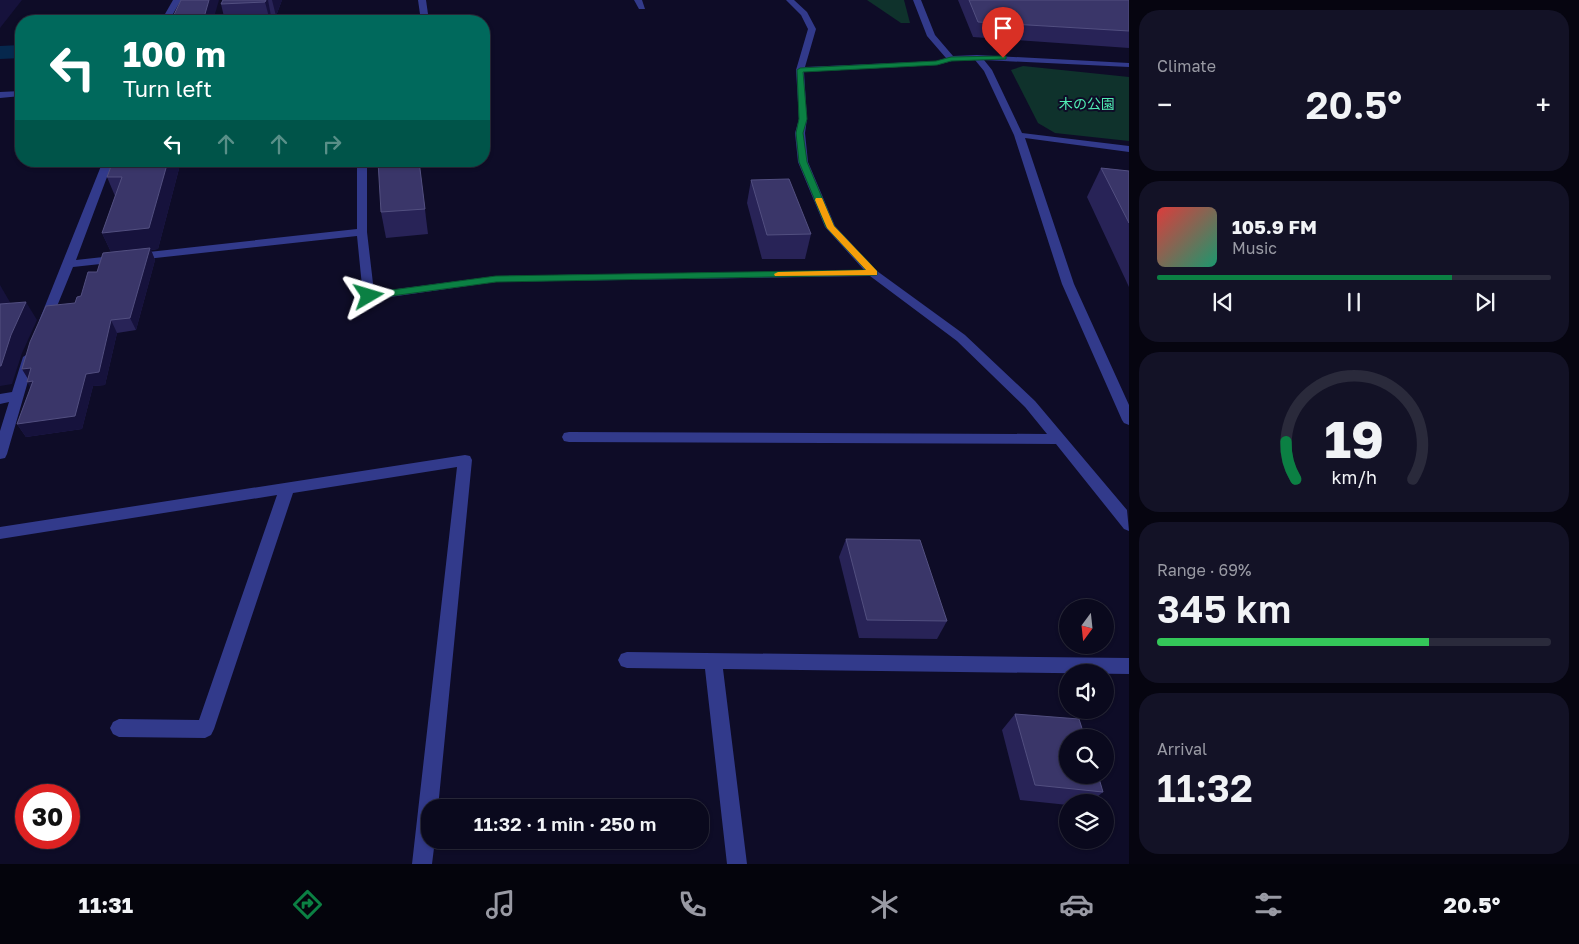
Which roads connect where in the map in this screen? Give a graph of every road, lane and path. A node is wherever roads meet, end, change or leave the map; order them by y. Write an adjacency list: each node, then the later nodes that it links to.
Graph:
1 (177, 0): 5 (street)
2 (422, 0): 6 (street)
3 (790, 0): 10 (street)
4 (917, 0): 8 (street)
5 (168, 15)
6 (424, 15)
7 (978, 58): 8 (street); 9 (street); 13 (street)
8 (951, 59): 10 (street)
9 (1129, 65)
10 (800, 70): 19 (street)
11 (15, 94): 12 (street)
12 (0, 95)
13 (1019, 135): 14 (street); 22 (street)
14 (1129, 149)
15 (106, 167): 18 (street)
16 (362, 167): 17 (street)
17 (362, 232): 18 (street); 19 (street)
18 (69, 264): 20 (street)
19 (873, 273): 24 (street)
20 (16, 396): 21 (street); 25 (street)
21 (0, 399)
22 (1129, 420)
23 (569, 437): 24 (street)
24 (1060, 439): 27 (street)
25 (0, 454)
26 (287, 488): 28 (street); 32 (street); 33 (street)
27 (1129, 525)
28 (0, 533)
29 (627, 660): 30 (street)
30 (713, 661): 31 (street); 34 (street)
31 (1129, 666)
32 (119, 728)
33 (422, 864)
34 (737, 864)

